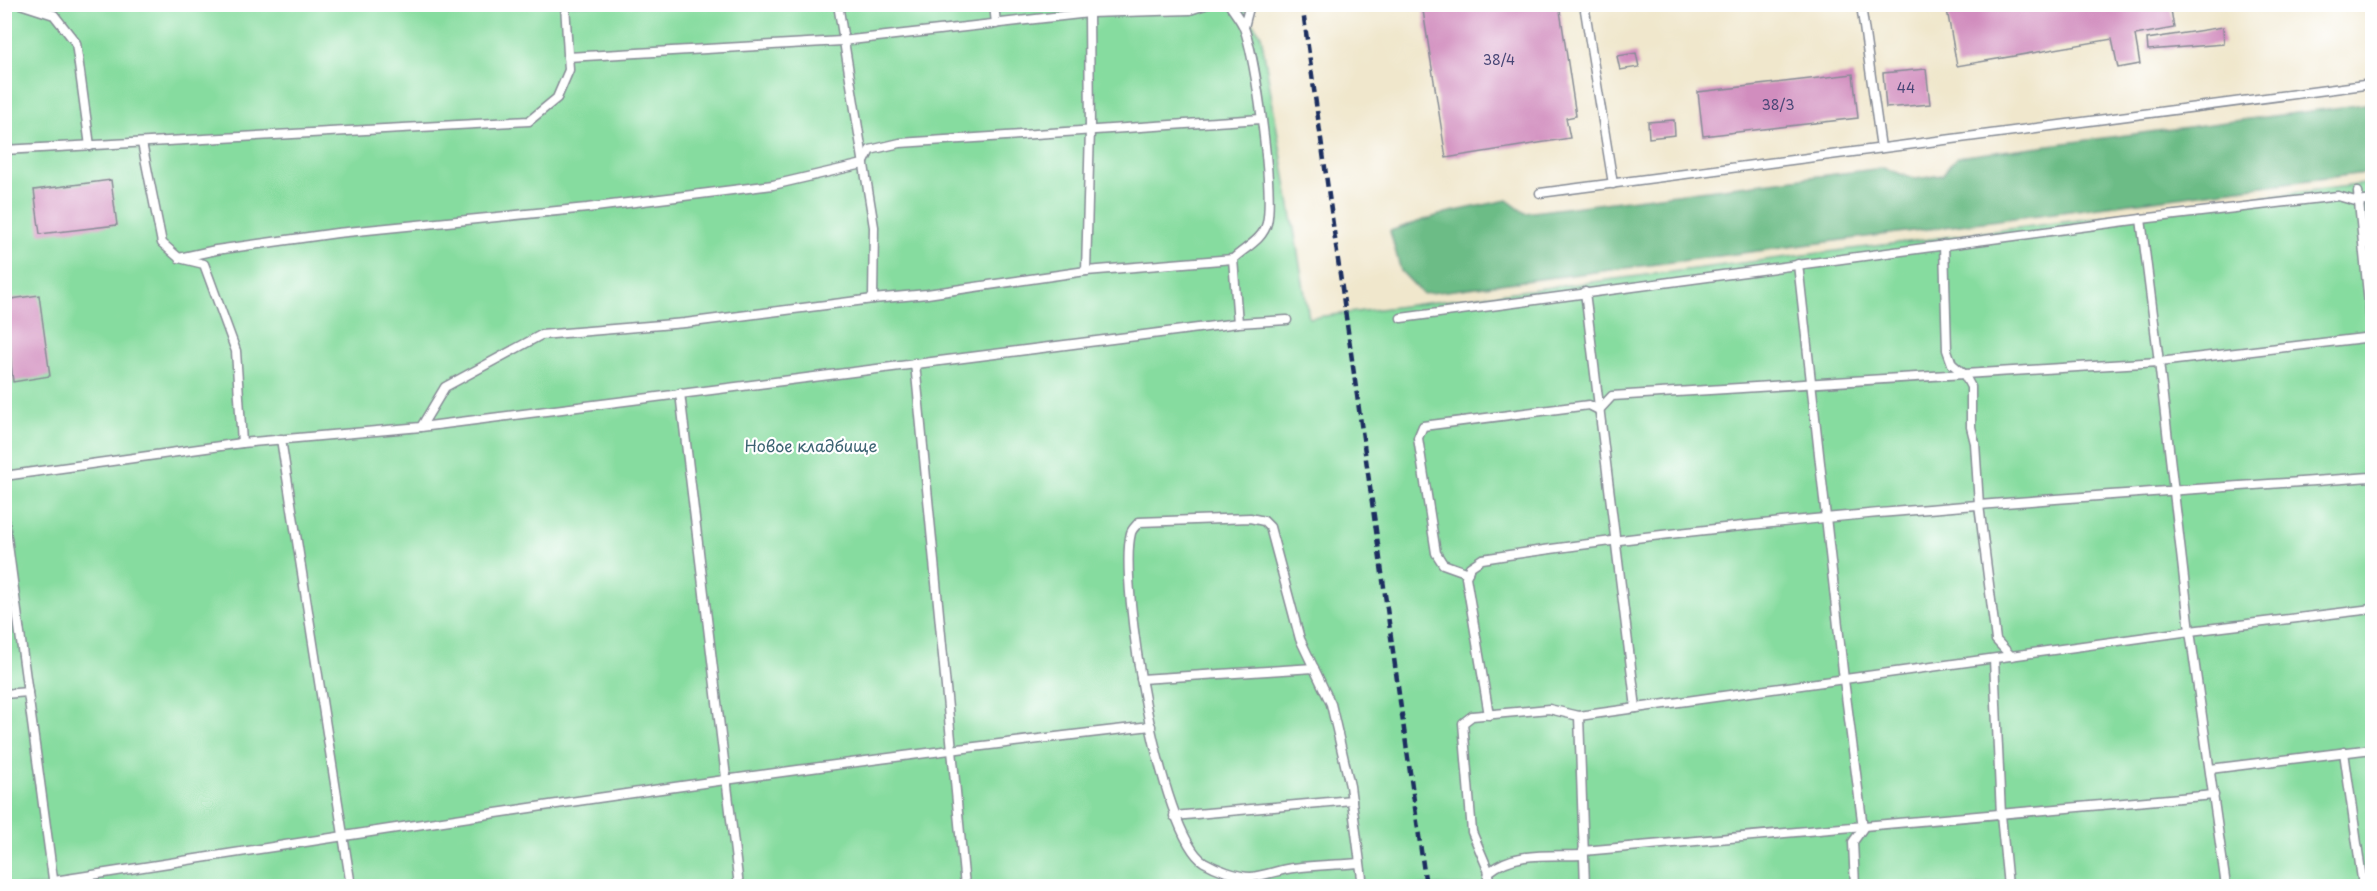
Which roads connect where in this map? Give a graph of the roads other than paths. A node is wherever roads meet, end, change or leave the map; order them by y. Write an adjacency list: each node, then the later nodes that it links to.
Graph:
1 (20, 4): 19 (lane)
2 (565, 4): 14 (lane)
3 (838, 4): 13 (lane)
4 (994, 4): 11 (lane)
5 (1208, 4): 10 (lane)
6 (1229, 4): 12 (lane)
7 (1250, 4): 12 (lane)
8 (1584, 4): 23 (lane)
9 (1861, 5): 20 (lane)
10 (1089, 13): 11 (lane); 17 (lane)
11 (996, 24): 13 (lane)
12 (1244, 27): 16 (lane)
13 (842, 41): 14 (lane); 22 (lane)
14 (568, 57): 18 (lane)
15 (2373, 84): 20 (lane)
16 (1261, 119): 17 (lane); 30 (lane)
17 (1090, 129): 22 (lane); 32 (lane)
18 (142, 143): 19 (lane); 29 (lane)
19 (90, 146): 21 (lane)
20 (1881, 148): 23 (lane)
21 (4, 150)
22 (863, 164): 29 (lane); 34 (lane)
23 (1613, 183): 24 (lane)
24 (1540, 193)
25 (2359, 197): 26 (lane); 27 (lane); 38 (lane)
26 (2373, 200)
27 (2141, 219): 28 (lane); 39 (lane)
28 (1944, 245): 31 (lane); 41 (lane)
29 (179, 258): 47 (lane)
30 (1233, 259): 32 (lane); 37 (lane)
31 (1798, 264): 33 (lane); 42 (lane)
32 (1086, 271): 34 (lane)
33 (1585, 292): 35 (lane); 44 (lane)
34 (873, 298): 45 (lane)
35 (1401, 318)
36 (1287, 320): 37 (lane)
37 (1238, 323): 40 (lane)
38 (2373, 336): 39 (lane)
39 (2159, 362): 41 (lane); 50 (lane)
40 (915, 363): 43 (lane); 69 (lane)
41 (1965, 374): 42 (lane); 51 (lane)
42 (1813, 384): 44 (lane); 53 (lane)
43 (680, 393): 45 (lane); 73 (lane)
44 (1599, 410): 54 (lane); 55 (lane)
45 (422, 427): 46 (lane)
46 (281, 440): 47 (lane); 79 (lane)
47 (242, 443): 48 (lane)
48 (4, 476)
49 (2373, 477): 50 (lane)
50 (2175, 491): 51 (lane); 57 (lane)
51 (1979, 505): 53 (lane); 58 (lane)
52 (4, 515): 63 (lane)
53 (1825, 516): 54 (lane); 62 (lane)
54 (1615, 539): 55 (lane); 65 (lane)
55 (1468, 573): 66 (lane)
56 (2373, 609): 57 (lane)
57 (2190, 631): 58 (lane); 72 (lane)
58 (2011, 656): 59 (lane)
59 (1994, 659): 62 (lane); 76 (lane)
60 (1314, 668): 61 (lane); 61 (lane); 75 (lane)
61 (1142, 679): 68 (lane)
62 (1844, 680): 65 (lane); 78 (lane)
63 (28, 693): 64 (lane); 83 (lane)
64 (4, 694)
65 (1636, 708): 67 (lane)
66 (1489, 714): 67 (lane); 82 (lane)
67 (1579, 716): 80 (lane)
68 (1151, 726): 69 (lane); 77 (lane)
69 (954, 748): 73 (lane); 86 (lane)
70 (2373, 749): 71 (lane)
71 (2344, 752): 72 (lane); 93 (lane)
72 (2210, 769): 74 (lane)
73 (726, 780): 79 (lane); 85 (lane)
74 (2214, 795): 76 (lane); 92 (lane)
75 (1352, 800): 77 (lane); 81 (lane)
76 (2001, 815): 78 (lane); 91 (lane)
77 (1174, 816): 81 (lane)
78 (1863, 828): 80 (lane); 90 (lane)
79 (343, 836): 83 (lane); 84 (lane)
80 (1583, 853): 82 (lane); 89 (lane)
81 (1360, 862): 87 (lane)
82 (1489, 872): 88 (lane)
83 (54, 884)
84 (351, 886)
85 (739, 886)
86 (965, 886)
87 (1363, 886)
88 (1486, 886)
89 (1585, 886)
90 (1855, 886)
91 (2008, 886)
92 (2226, 886)
93 (2364, 886)

